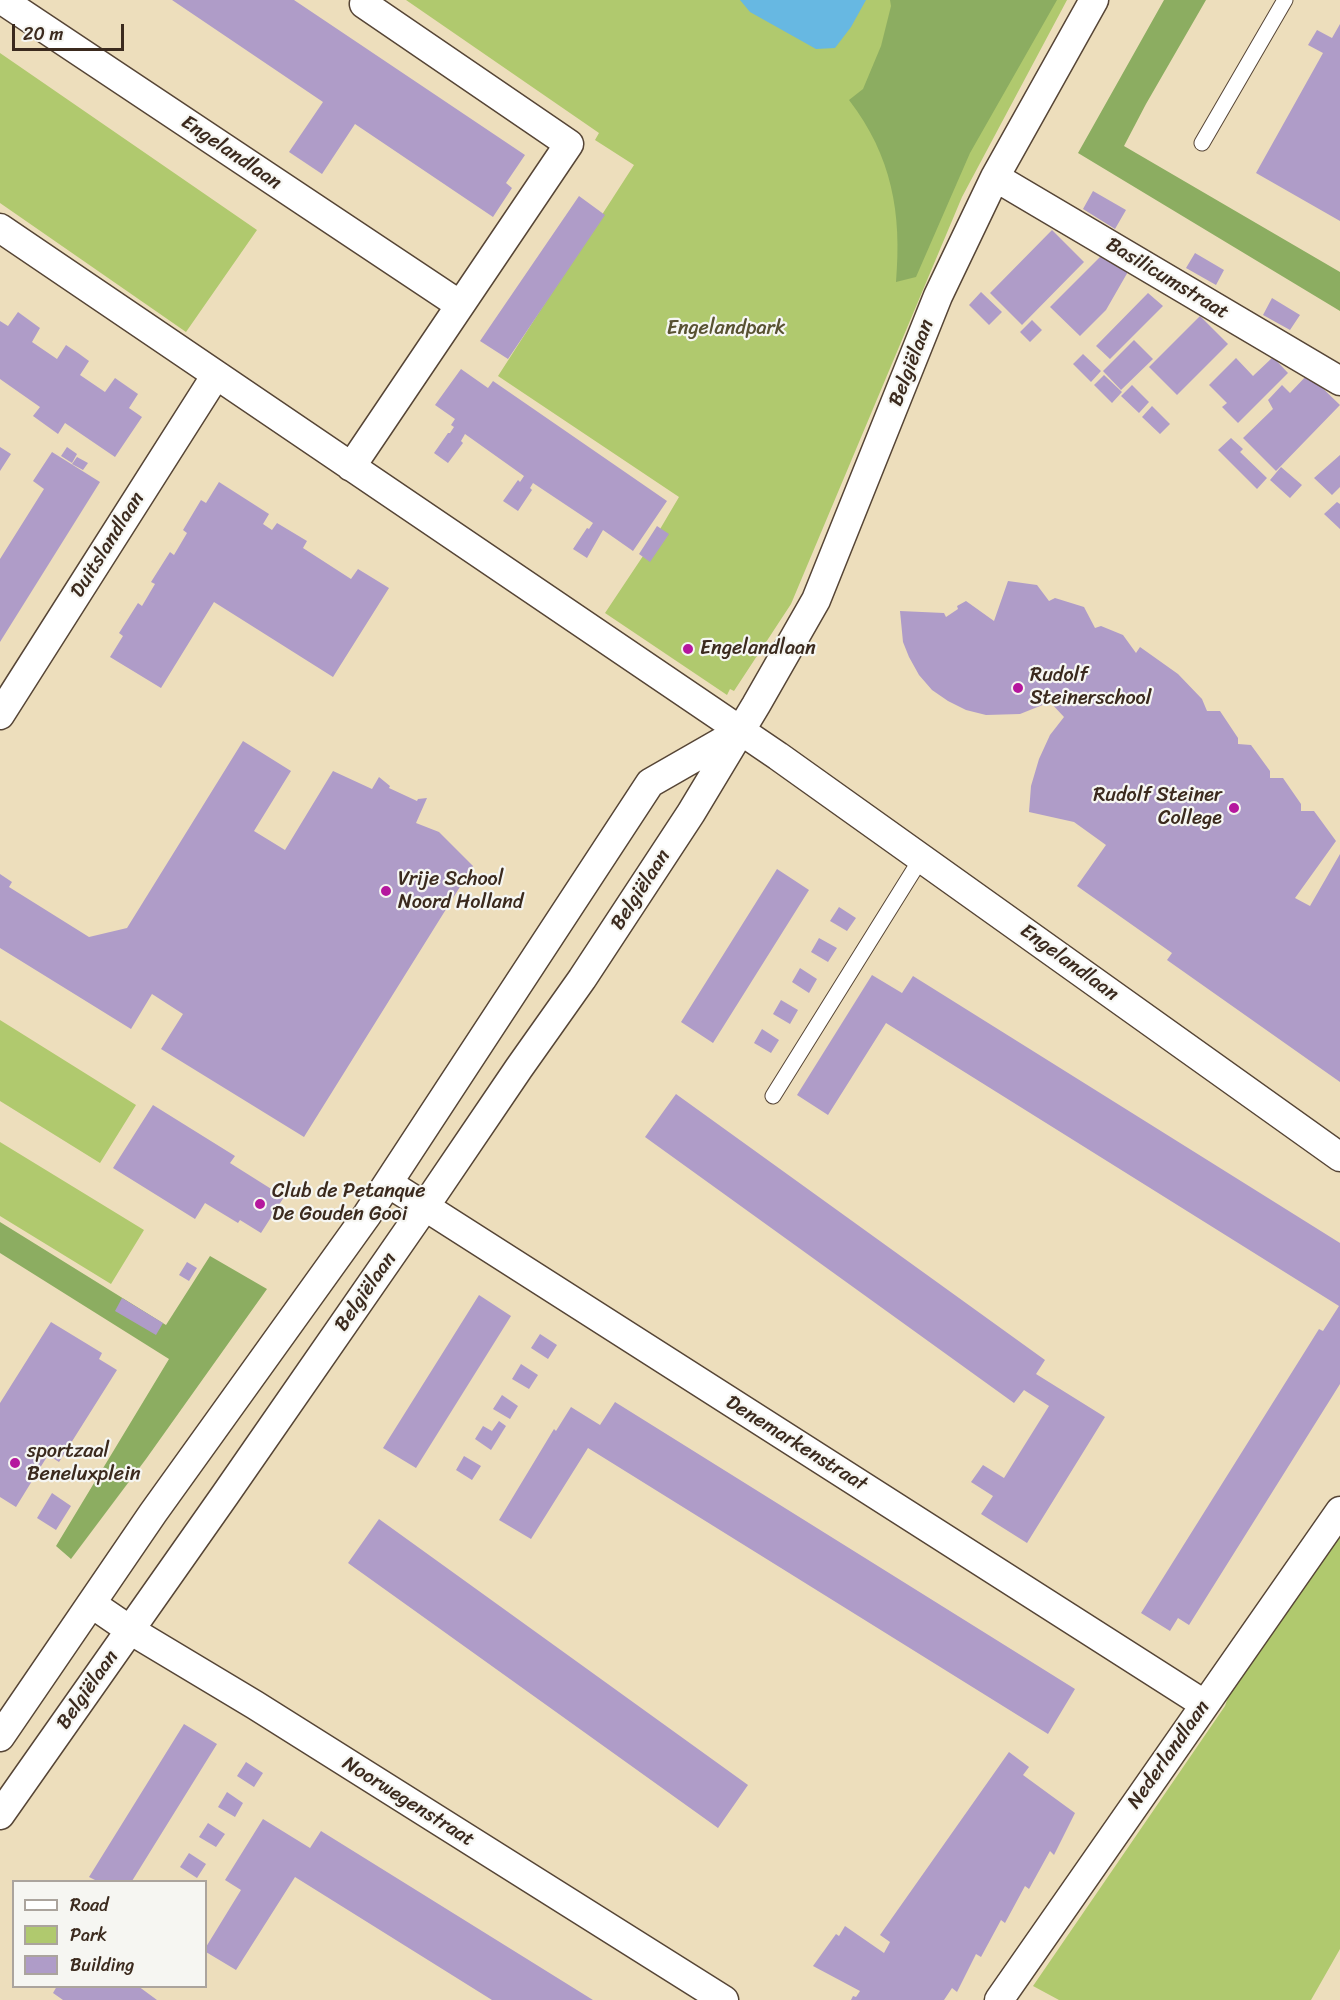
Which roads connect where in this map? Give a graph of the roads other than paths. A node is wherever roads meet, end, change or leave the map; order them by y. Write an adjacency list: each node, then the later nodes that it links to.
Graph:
1 (2, 0): 8 (street, Engelandlaan)
2 (1094, 0): 6 (street, Belgiëlaan)
3 (1285, 0): 5 (lane)
4 (364, 4): 8 (street)
5 (1203, 143)
6 (995, 177): 10 (street, Basilicumstraat); 13 (street, Belgiëlaan)
7 (0, 228): 9 (street, Engelandlaan)
8 (460, 305): 11 (street)
9 (216, 375): 11 (street, Engelandlaan); 12 (street, Duitslandlaan)
10 (1340, 381)
11 (351, 467): 13 (street, Engelandlaan)
12 (0, 715)
13 (741, 731): 14 (street, Engelandlaan); 17 (street); 18 (street, Belgiëlaan)
14 (921, 857): 15 (lane); 16 (street, Engelandlaan)
15 (773, 1096)
16 (1340, 1157)
17 (388, 1183): 18 (street, Denemarkenstraat); 20 (street)
18 (424, 1208): 21 (street, Belgiëlaan); 22 (street, Denemarkenstraat)
19 (1340, 1511): 22 (street, Nederlandlaan)
20 (92, 1604): 21 (street, Noorwegenstraat); 23 (street)
21 (130, 1630): 24 (street, Belgiëlaan); 25 (street, Noorwegenstraat)
22 (1204, 1704): 26 (street, Nederlandlaan)
23 (0, 1737)
24 (0, 1815)
25 (724, 2000)
26 (999, 2000)

